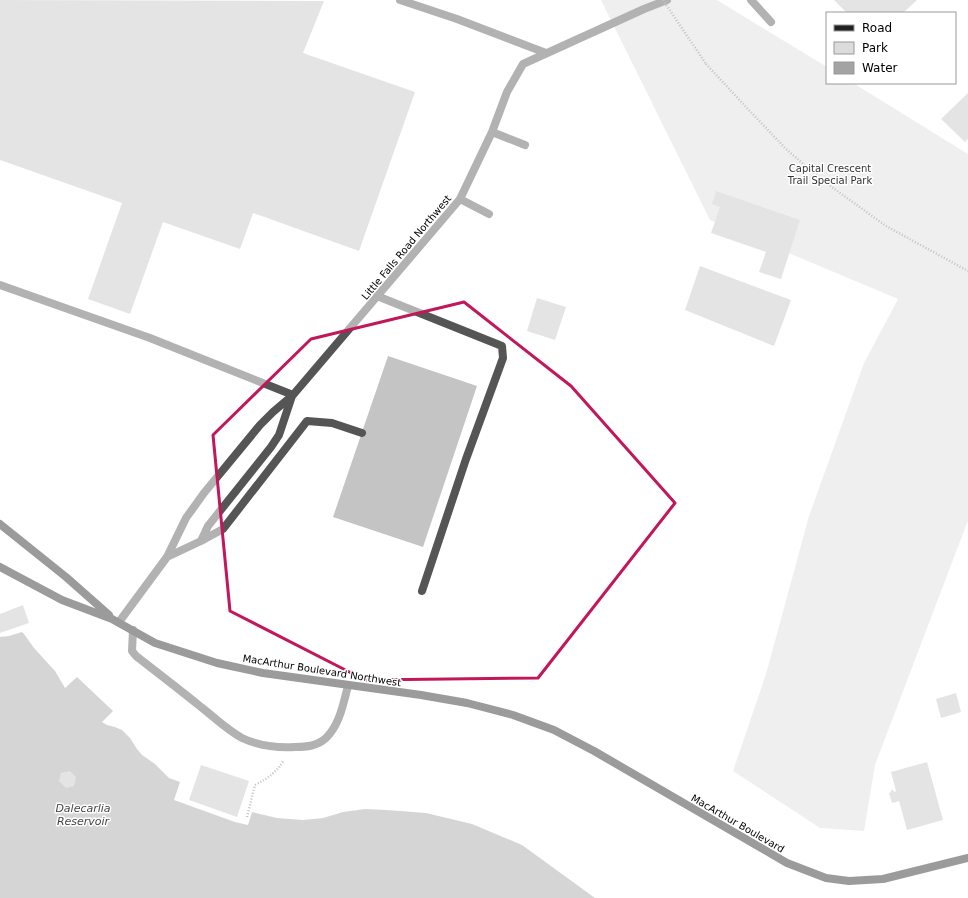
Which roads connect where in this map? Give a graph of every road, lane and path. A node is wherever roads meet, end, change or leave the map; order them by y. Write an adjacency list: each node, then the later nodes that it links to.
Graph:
1 (400, 0): 6 (lane)
2 (663, 0): 11 (path, bridge)
3 (667, 0): 6 (lane, Little Falls Road Northwest)
4 (750, 0): 5 (lane)
5 (771, 22)
6 (546, 53): 7 (lane, Little Falls Road Northwest)
7 (492, 132): 8 (lane); 9 (lane, Little Falls Road Northwest)
8 (525, 145)
9 (460, 199): 10 (lane); 13 (lane, Little Falls Road Northwest)
10 (489, 214)
11 (968, 271)
12 (0, 285): 14 (lane)
13 (377, 296): 14 (lane, Little Falls Road Northwest); 20 (lane)
14 (293, 395): 17 (lane); 18 (lane)
15 (362, 433): 17 (lane)
16 (0, 524): 21 (main road, MacArthur Boulevard Northwest)
17 (201, 541): 18 (lane)
18 (166, 557): 21 (lane)
19 (0, 567): 21 (main road, MacArthur Boulevard Northwest)
20 (422, 591)
21 (116, 620): 22 (main road, MacArthur Boulevard Northwest)
22 (132, 630): 23 (main road, MacArthur Boulevard Northwest); 25 (lane)
23 (348, 686): 24 (main road, MacArthur Boulevard Northwest); 25 (lane)
24 (513, 715): 27 (main road, MacArthur Boulevard)
25 (286, 748): 26 (path)
26 (247, 817)
27 (968, 858)

